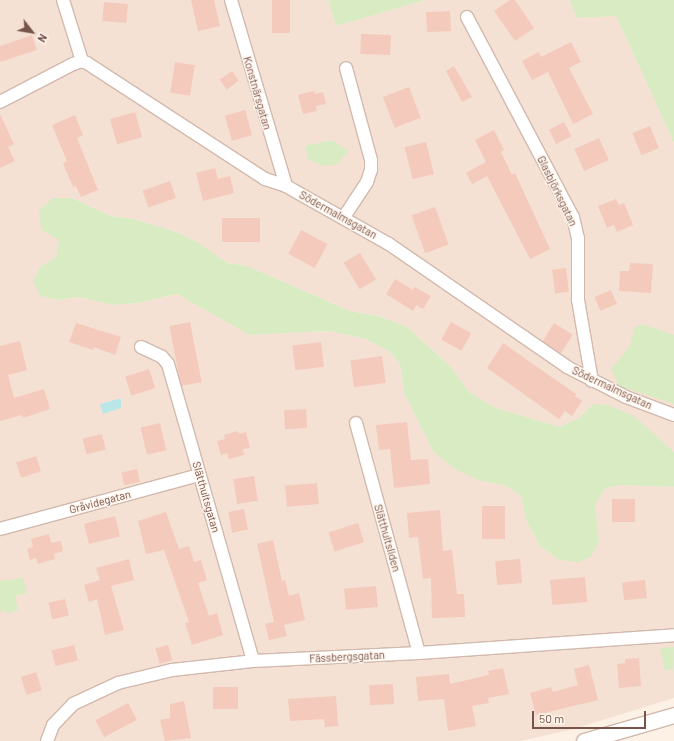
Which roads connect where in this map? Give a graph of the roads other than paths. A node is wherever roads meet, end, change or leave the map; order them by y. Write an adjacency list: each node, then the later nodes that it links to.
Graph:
1 (63, 0): 4 (street)
2 (231, 0): 7 (street, Konstnärsgatan)
3 (467, 17): 10 (street, Glasbjörksgatan)
4 (82, 61): 6 (street); 7 (street, Södermalmsgatan)
5 (346, 68): 8 (street)
6 (0, 102)
7 (286, 186): 8 (street, Södermalmsgatan)
8 (344, 217): 10 (street, Södermalmsgatan)
9 (141, 347): 13 (street, Slätthultsgatan)
10 (592, 381): 11 (street, Södermalmsgatan)
11 (674, 415)
12 (356, 423): 16 (street, Slätthultsliden)
13 (199, 475): 14 (street, Gråvidegatan); 17 (street, Slätthultsgatan)
14 (0, 529)
15 (674, 635): 16 (street, Fässbergsgatan)
16 (419, 653): 17 (street, Fässbergsgatan)
17 (253, 661): 19 (street, Fässbergsgatan)
18 (674, 715): 20 (street)
19 (47, 741)
20 (584, 741)

